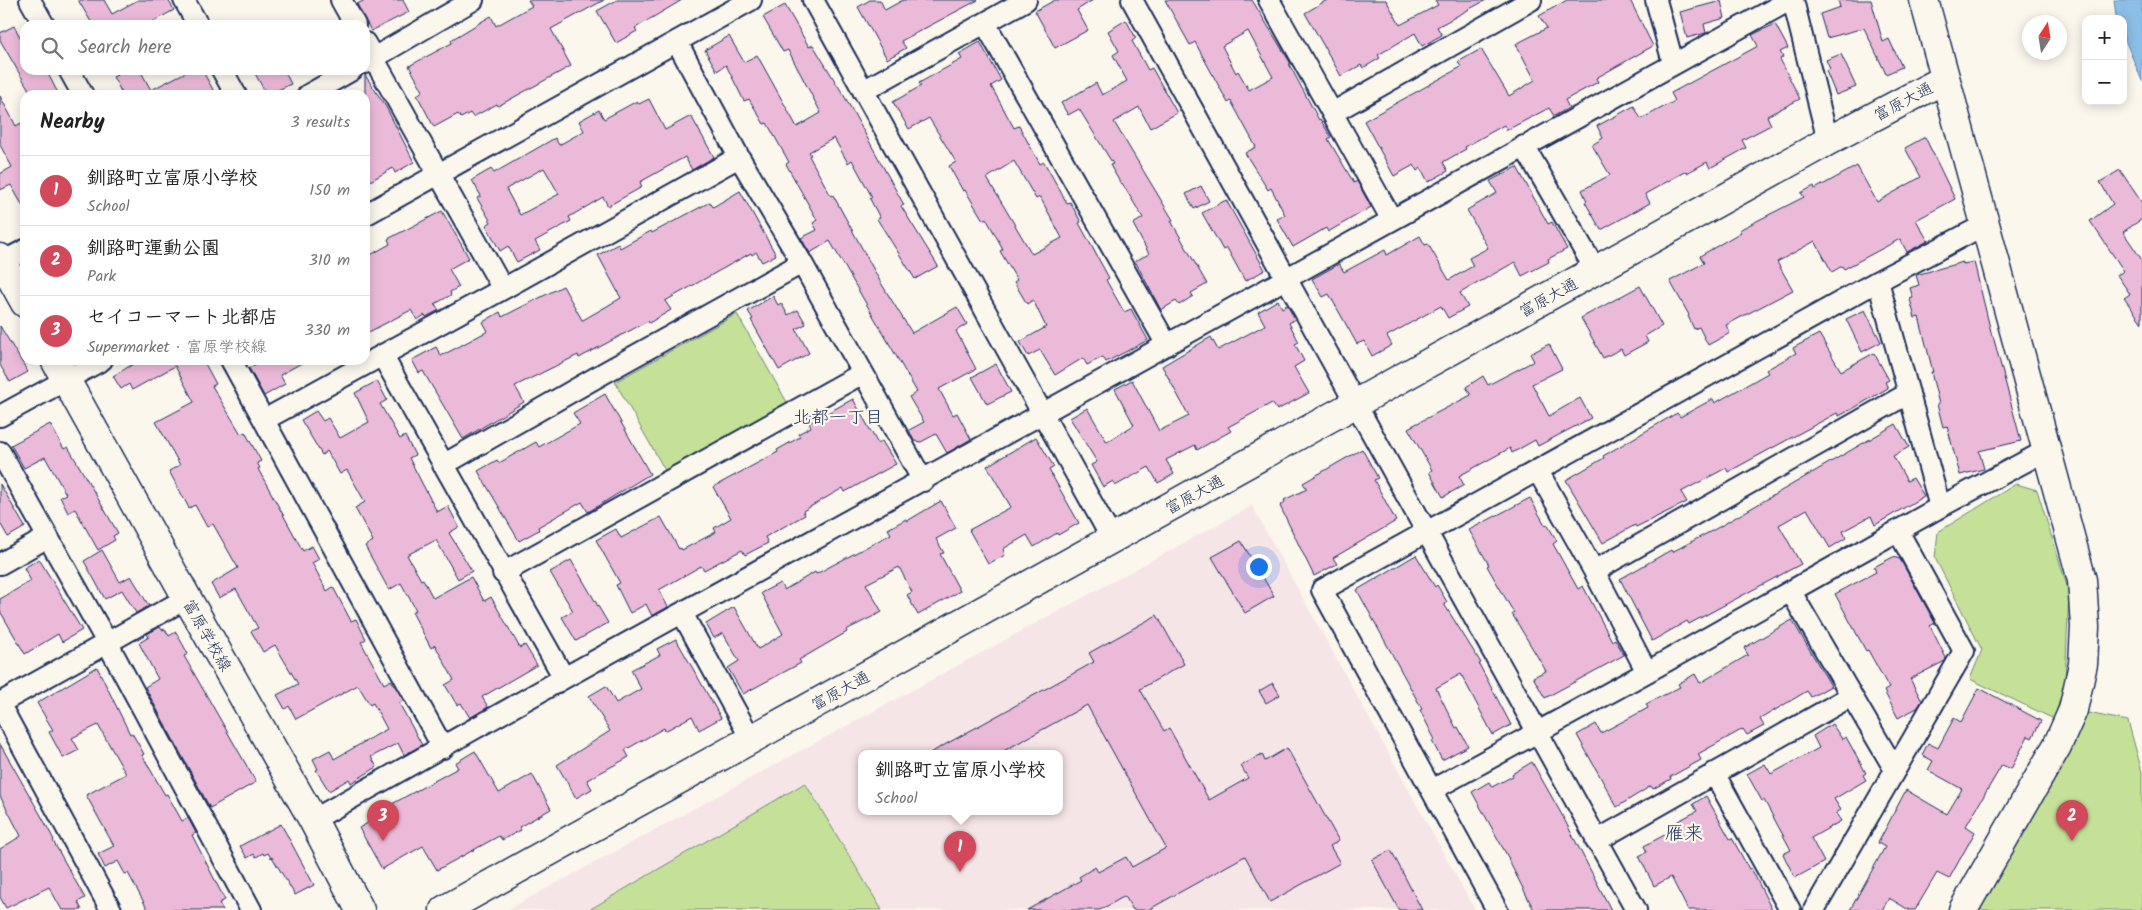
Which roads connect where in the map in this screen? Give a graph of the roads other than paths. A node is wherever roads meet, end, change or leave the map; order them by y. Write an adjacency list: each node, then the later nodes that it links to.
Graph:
1 (30, 0): 14 (street)
2 (184, 0): 15 (street)
3 (341, 0): 16 (street)
4 (473, 0): 19 (street)
5 (752, 0): 18 (street)
6 (813, 0): 29 (street)
7 (1026, 0): 17 (street)
8 (1132, 0): 41 (street)
9 (1531, 0): 30 (street)
10 (1656, 0): 21 (street)
11 (1792, 0): 21 (street); 31 (street)
12 (1924, 0): 25 (street)
13 (1272, 1): 30 (street)
14 (41, 20)
15 (195, 20)
16 (352, 20)
17 (985, 23): 29 (street); 45 (street)
18 (676, 42): 33 (street); 34 (street)
19 (370, 54)
20 (370, 58): 34 (street)
21 (1673, 64): 32 (street)
22 (72, 75): 26 (street)
23 (225, 75): 27 (street)
24 (343, 75): 28 (street)
25 (1945, 79): 31 (street, 富原大通); 37 (street)
26 (80, 90)
27 (233, 90)
28 (317, 90)
29 (863, 91): 55 (street)
30 (1334, 112): 36 (street)
31 (1828, 141): 40 (street, 富原大通)
32 (1524, 146): 36 (street); 40 (street)
33 (738, 157): 38 (street); 43 (street)
34 (439, 174): 35 (street); 43 (street)
35 (370, 212)
36 (1392, 220): 41 (street)
37 (1986, 224): 42 (street); 58 (street)
38 (802, 264): 52 (street); 60 (street)
39 (7, 265): 44 (street)
40 (1596, 271): 54 (street, 富原大通)
41 (1286, 278): 45 (street); 54 (street)
42 (1878, 281): 53 (street); 61 (street)
43 (503, 290): 46 (street)
44 (20, 292)
45 (1167, 346): 55 (street)
46 (382, 355): 47 (street); 60 (street)
47 (370, 362)
48 (81, 365): 51 (street)
49 (234, 365): 57 (street)
50 (364, 365): 57 (street)
51 (60, 370): 56 (street); 72 (street, 富原学校線)
52 (863, 373): 62 (street); 70 (street)
53 (1909, 393): 63 (street); 69 (street)
54 (1356, 404): 64 (street); 67 (street, 富原大通)
55 (1042, 414): 62 (street); 67 (street)
56 (0, 416)
57 (264, 420): 81 (street)
58 (2047, 450): 63 (street); 95 (street)
59 (0, 452): 66 (street)
60 (443, 465): 70 (street)
61 (1538, 471): 64 (street); 69 (street)
62 (923, 481): 73 (street)
63 (1940, 507): 65 (street)
64 (1428, 531): 79 (street); 84 (street)
65 (1898, 531): 71 (street); 82 (street)
66 (48, 537): 68 (street); 74 (street)
67 (1112, 539): 80 (street, 富原大通)
68 (0, 564)
69 (1594, 571): 75 (street)
70 (503, 573): 76 (street)
71 (1791, 592): 75 (street); 77 (street)
72 (187, 598): 74 (street); 85 (street, 富原学校線)
73 (682, 613): 76 (street); 80 (street)
74 (108, 644): 78 (street); 88 (street)
75 (1647, 672): 79 (street)
76 (564, 678): 81 (street)
77 (1851, 696): 82 (street); 83 (street)
78 (0, 704): 87 (street)
79 (1538, 732): 84 (street); 86 (street)
80 (751, 739): 90 (street, 富原大通)
81 (443, 748): 85 (street)
82 (1895, 770): 94 (street)
83 (1714, 773): 86 (street); 93 (street)
84 (1432, 790): 91 (street)
85 (313, 820): 89 (street, 富原学校線)
86 (1596, 841): 92 (street)
87 (111, 910)
88 (251, 910)
89 (360, 910)
90 (444, 910)
91 (1497, 910)
92 (1636, 910)
93 (1790, 910)
94 (1814, 910)
95 (1963, 910)

